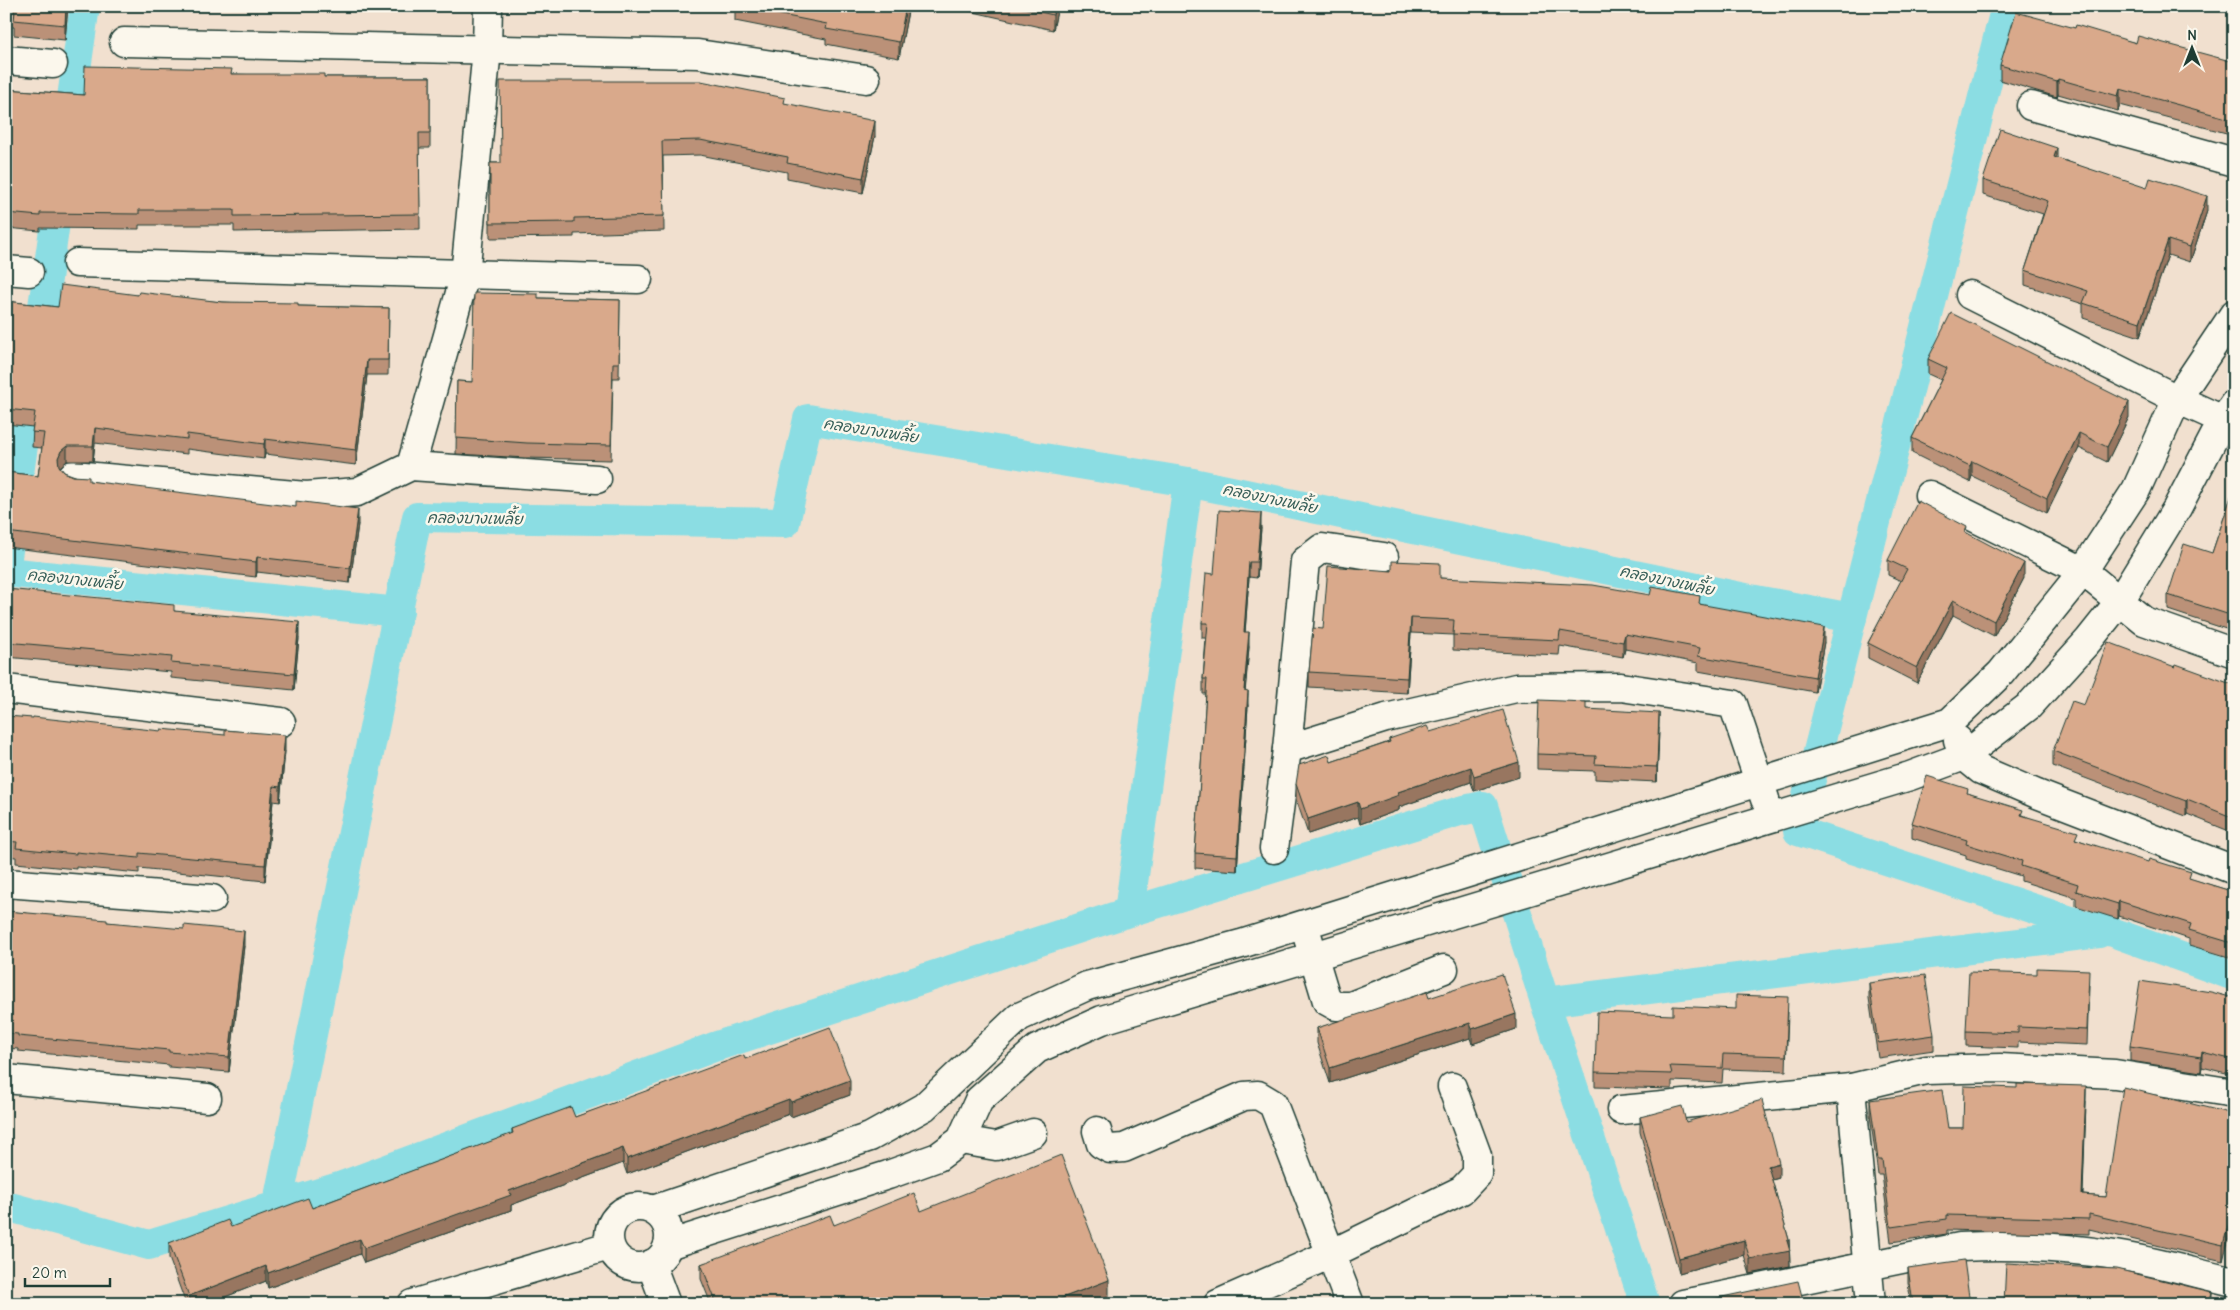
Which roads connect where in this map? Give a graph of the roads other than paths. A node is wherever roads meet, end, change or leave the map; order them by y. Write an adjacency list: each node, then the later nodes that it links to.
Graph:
1 (488, 6): 3 (street)
2 (124, 42): 3 (street)
3 (487, 49): 6 (street); 10 (street)
4 (6, 60): 5 (street)
5 (53, 64)
6 (866, 79)
7 (2031, 106): 8 (street)
8 (2234, 162)
9 (77, 263): 10 (street)
10 (465, 276): 11 (street); 16 (street)
11 (638, 279)
12 (1970, 295): 14 (street)
13 (2234, 314): 14 (street)
14 (2178, 399): 15 (street); 21 (street)
15 (2230, 416): 22 (street)
16 (411, 466): 17 (street); 18 (street)
17 (73, 475)
18 (597, 479)
19 (1929, 495): 21 (street)
20 (1384, 557): 27 (street)
21 (2083, 571): 22 (street); 26 (street)
22 (2120, 601): 23 (street); 28 (street)
23 (2234, 653)
24 (6, 689): 25 (street)
25 (280, 722)
26 (1950, 722): 28 (street); 29 (street)
27 (1288, 749): 29 (street); 31 (street)
28 (1964, 756): 30 (street); 32 (street)
29 (1772, 778): 30 (street); 35 (street)
30 (1781, 814): 36 (street)
31 (1274, 849)
32 (2234, 870)
33 (6, 883): 34 (street)
34 (212, 899)
35 (1304, 924): 36 (street); 47 (street)
36 (1313, 956): 37 (street); 46 (street)
37 (1444, 969)
38 (6, 1079): 42 (street)
39 (1452, 1087): 49 (street)
40 (1851, 1088): 41 (street); 43 (street); 51 (street)
41 (2234, 1093)
42 (207, 1098)
43 (1621, 1110)
44 (1097, 1131): 49 (street)
45 (1033, 1133): 46 (street)
46 (961, 1140): 50 (street)
47 (653, 1210): 48 (street); 50 (street)
48 (609, 1246): 50 (street); 53 (street)
49 (1331, 1254): 55 (street); 56 (street)
50 (659, 1255): 54 (street)
51 (1866, 1267): 52 (street); 57 (street); 58 (street)
52 (2234, 1282)
53 (412, 1304)
54 (666, 1304)
55 (1218, 1304)
56 (1350, 1304)
57 (1683, 1304)
58 (1871, 1304)

